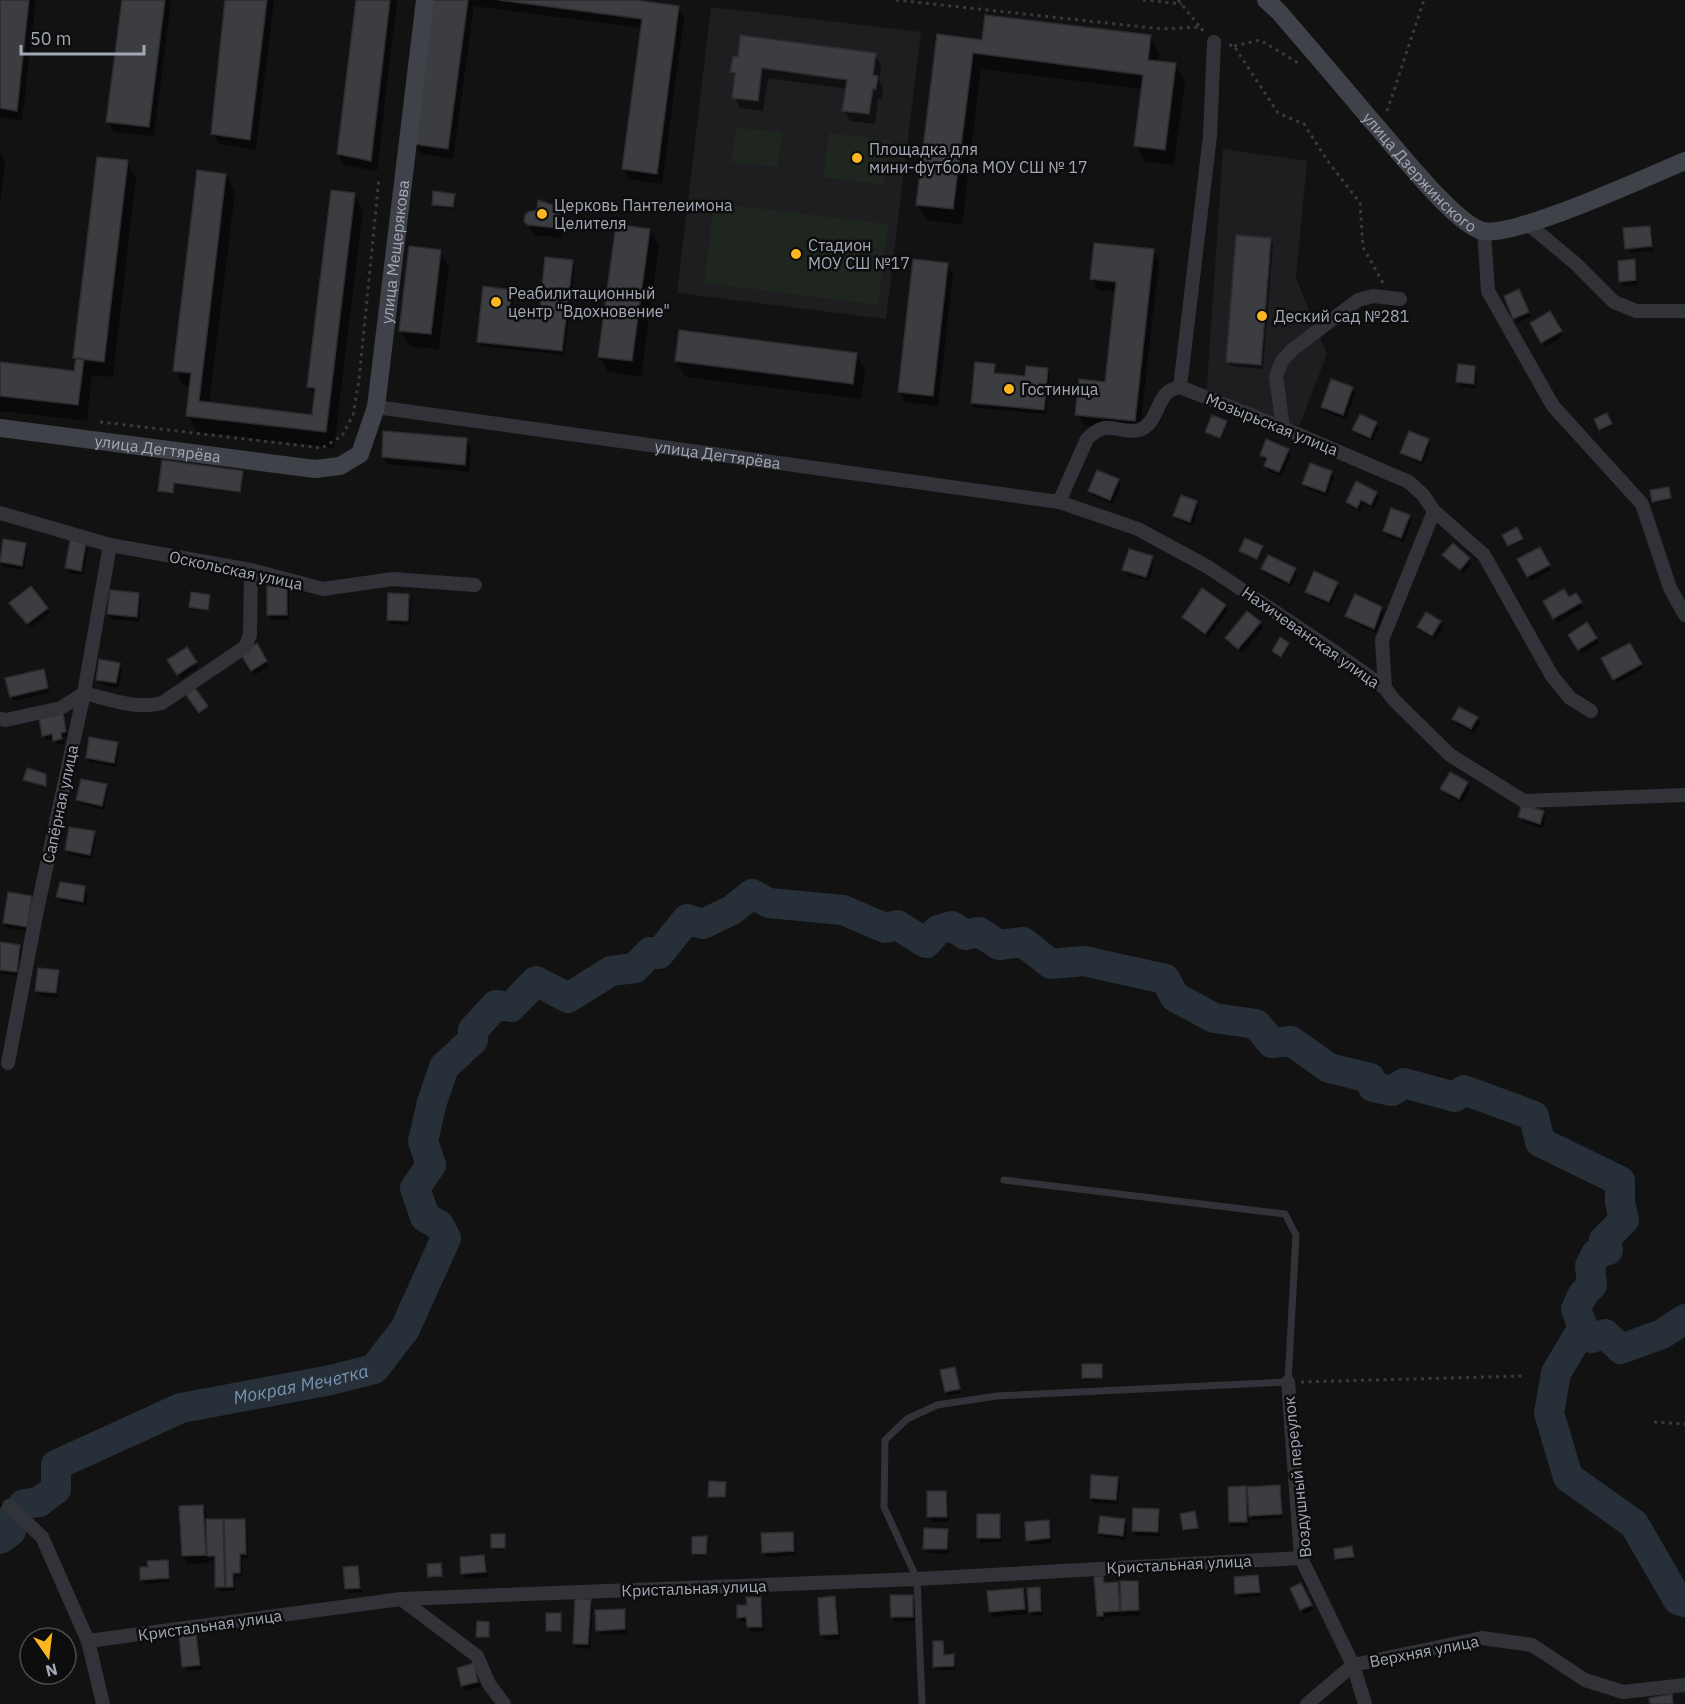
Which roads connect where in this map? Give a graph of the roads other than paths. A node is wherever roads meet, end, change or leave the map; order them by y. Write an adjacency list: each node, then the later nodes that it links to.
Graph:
1 (424, 0): 10 (street, улица Мещерякова)
2 (1266, 0): 6 (street, улица Дзержинского)
3 (1214, 42): 9 (street)
4 (1685, 162): 5 (street, улица Дзержинского)
5 (1528, 224): 6 (street, улица Дзержинского); 8 (street)
6 (1485, 232): 20 (street)
7 (1395, 299): 12 (street)
8 (1685, 311)
9 (1180, 387): 12 (street, Мозырьская улица); 14 (street)
10 (376, 407): 13 (street, улица Мещерякова); 14 (street, улица Дегтярёва)
11 (0, 428): 13 (street, улица Дегтярёва)
12 (1283, 428): 15 (street, Мозырьская улица)
13 (315, 469)
14 (1059, 502): 21 (street, Нахичеванская улица)
15 (1434, 511): 21 (street); 23 (street, Мозырьская улица)
16 (0, 513): 17 (street, Оскольская улица)
17 (110, 545): 18 (street, Оскольская улица); 22 (street, Сапёрная улица)
18 (251, 570): 19 (street, Оскольская улица); 22 (street)
19 (475, 585)
20 (1685, 615)
21 (1384, 688): 25 (street, Нахичеванская улица)
22 (84, 693): 24 (street); 26 (street, Сапёрная улица)
23 (1592, 711)
24 (0, 719)
25 (1685, 795)
26 (8, 1063)
27 (1004, 1180): 28 (lane)
28 (1288, 1382): 30 (street, Воздушный переулок); 31 (lane)
29 (9, 1506): 33 (street)
30 (1301, 1558): 31 (street, Кристальная улица); 34 (street, Воздушный переулок)
31 (917, 1579): 32 (street, Кристальная улица); 38 (lane)
32 (401, 1599): 33 (street, Кристальная улица); 37 (street)
33 (88, 1641): 36 (street)
34 (1353, 1665): 35 (street, Верхняя улица); 39 (street, Верхняя улица); 40 (street, Воздушный переулок)
35 (1685, 1685)
36 (103, 1704)
37 (504, 1704)
38 (922, 1704)
39 (1307, 1704)
40 (1365, 1704)

